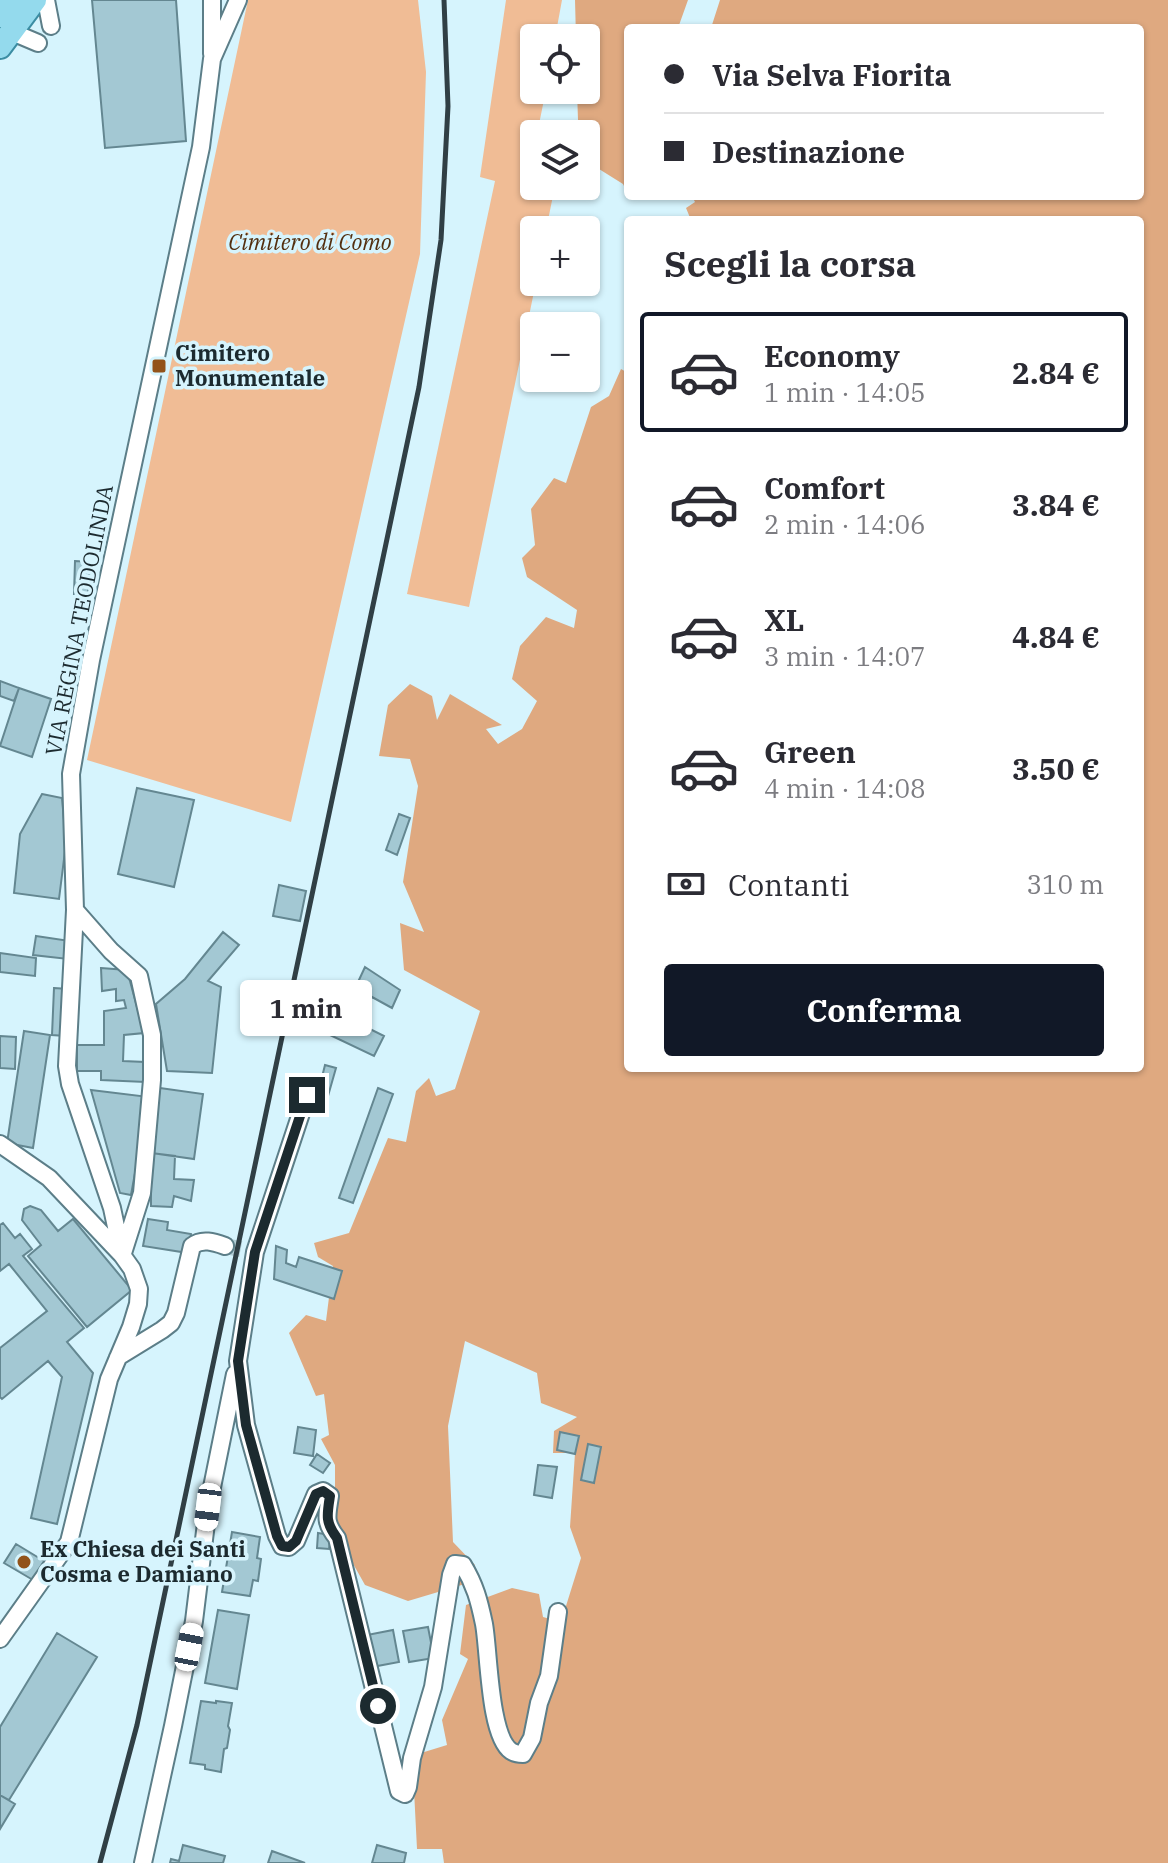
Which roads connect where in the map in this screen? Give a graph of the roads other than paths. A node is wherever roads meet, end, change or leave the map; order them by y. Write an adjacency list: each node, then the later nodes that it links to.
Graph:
1 (5, 0): 7 (street)
2 (12, 0): 9 (main road)
3 (35, 0): 9 (main road)
4 (46, 0): 8 (street)
5 (212, 0): 11 (street)
6 (238, 0): 11 (street, VIA REGINA TEODOLINDA)
7 (0, 7)
8 (51, 26)
9 (4, 32): 10 (street)
10 (38, 43)
11 (212, 59): 12 (street, VIA REGINA TEODOLINDA)
12 (75, 910): 16 (street, VIA REGINA TEODOLINDA); 16 (street)
13 (307, 1095): 18 (street)
14 (0, 1144): 16 (street)
15 (216, 1243): 17 (street)
16 (122, 1255): 17 (street)
17 (118, 1357): 20 (street)
18 (238, 1361): 19 (street); 21 (street)
19 (558, 1612)
20 (0, 1639)
21 (143, 1863)

